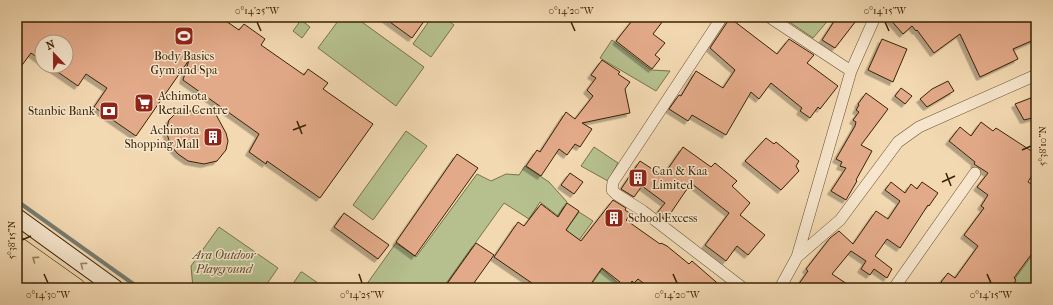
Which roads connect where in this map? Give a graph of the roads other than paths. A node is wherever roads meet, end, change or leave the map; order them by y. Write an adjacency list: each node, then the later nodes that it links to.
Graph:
1 (722, 17): 14 (street)
2 (769, 17): 4 (street)
3 (875, 17): 4 (street)
4 (851, 71): 9 (street)
5 (1036, 75): 9 (street)
6 (975, 173): 16 (street)
7 (17, 217): 13 (main road, one-way to 7)
8 (17, 246): 12 (highway, one-way to 8)
9 (797, 257): 15 (street)
10 (17, 268): 11 (highway)
11 (44, 288)
12 (76, 288)
13 (115, 288)
14 (743, 288)
15 (780, 288)
16 (894, 288)

